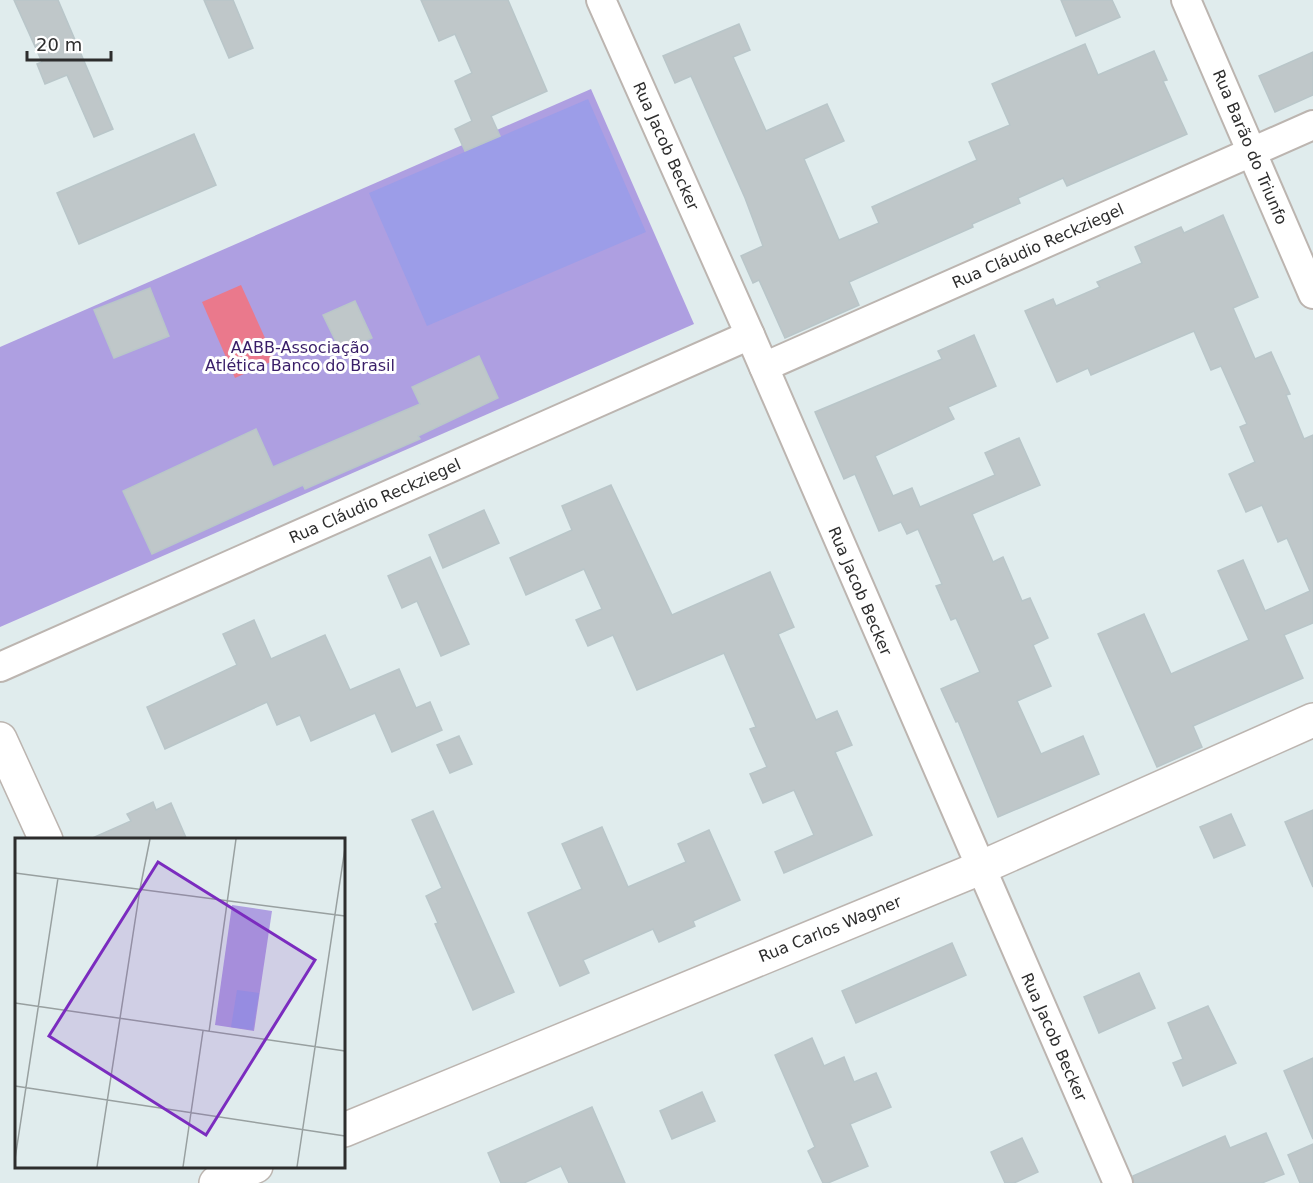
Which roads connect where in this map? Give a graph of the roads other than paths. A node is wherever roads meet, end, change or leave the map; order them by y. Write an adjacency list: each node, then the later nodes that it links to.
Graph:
1 (601, 0): 6 (street, Rua Jacob Becker)
2 (1186, 0): 4 (street, Rua Barão do Triunfo)
3 (1313, 125): 4 (street, Rua Cláudio Reckziegel)
4 (1253, 151): 5 (street, Rua Barão do Triunfo); 7 (street, Rua Cláudio Reckziegel)
5 (1313, 294)
6 (750, 335): 7 (street, Rua Jacob Becker); 8 (street, Rua Cláudio Reckziegel)
7 (764, 367): 12 (street, Rua Jacob Becker)
8 (0, 667)
9 (1313, 720): 12 (main road, Rua Carlos Wagner)
10 (0, 739): 11 (main road)
11 (45, 838)
12 (980, 868): 13 (main road, Rua Carlos Wagner); 18 (street, Rua Jacob Becker)
13 (345, 1130)
14 (196, 1168): 16 (main road)
15 (254, 1168): 17 (main road)
16 (203, 1183)
17 (216, 1183)
18 (1118, 1183)

